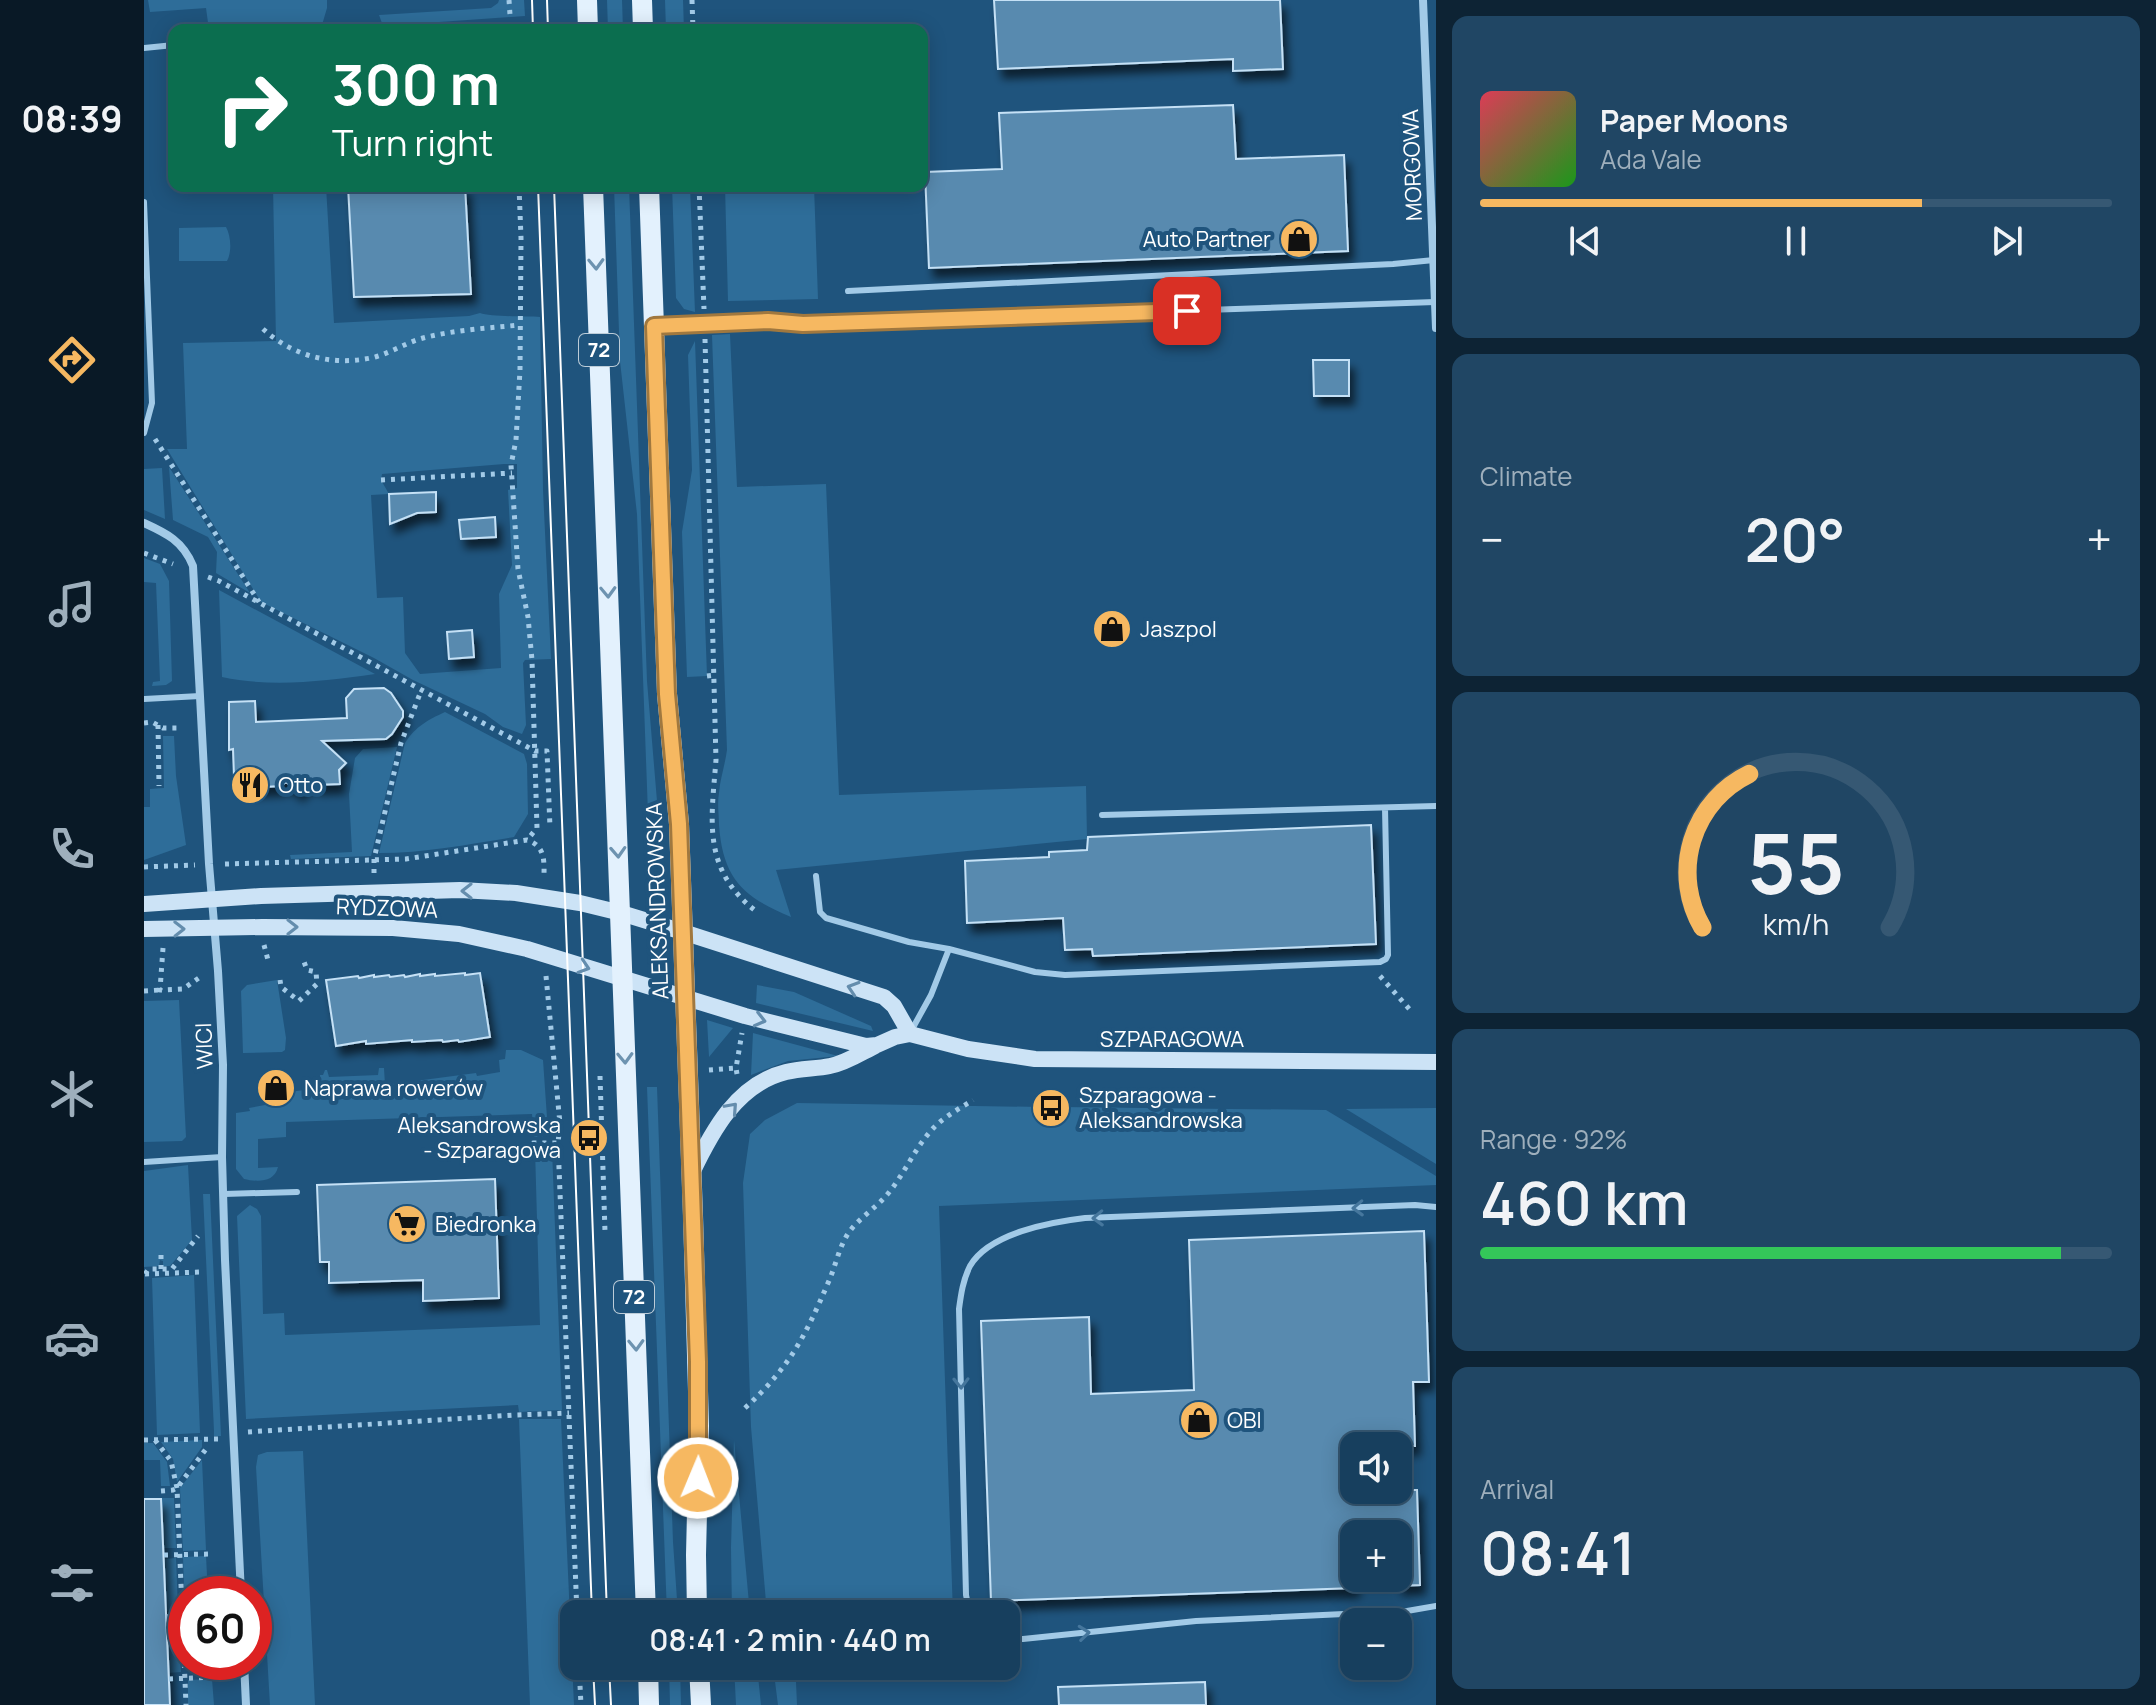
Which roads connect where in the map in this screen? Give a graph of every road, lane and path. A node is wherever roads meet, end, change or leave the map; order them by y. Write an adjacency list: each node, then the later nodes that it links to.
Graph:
1 (587, 0): 5 (main road)
2 (642, 0): 6 (main road)
3 (692, 0): 7 (path)
4 (1423, 0): 10 (street, MORGOWA)
5 (588, 24)
6 (643, 24)
7 (693, 24)
8 (168, 46): 9 (lane)
9 (144, 48)
10 (1432, 121): 11 (street, MORGOWA)
11 (1433, 164): 17 (street, MORGOWA)
12 (519, 192): 21 (path)
13 (593, 192): 57 (main road, ALEKSANDROWSKA / 72, one-way to 57)
14 (649, 192): 22 (main road, ALEKSANDROWSKA)
15 (699, 192): 20 (path)
16 (144, 202): 25 (lane)
17 (1434, 260): 18 (lane); 19 (street, MORGOWA)
18 (848, 291)
19 (1435, 302): 20 (lane); 23 (street, MORGOWA)
20 (704, 323): 22 (lane); 32 (path)
21 (520, 325): 24 (path); 26 (path)
22 (654, 326): 60 (main road, ALEKSANDROWSKA)
23 (1436, 328)
24 (263, 329)
25 (144, 433): 31 (path)
26 (512, 473): 27 (path); 40 (path)
27 (381, 480)
28 (144, 523): 30 (street, WICI)
29 (144, 553): 30 (path)
30 (193, 572): 31 (path); 35 (street, WICI)
31 (259, 603): 34 (path)
32 (715, 675): 33 (path); 56 (path)
33 (707, 676)
34 (421, 691): 40 (path); 47 (path)
35 (200, 696): 36 (lane); 54 (street, WICI)
36 (144, 699)
37 (144, 723): 38 (path)
38 (158, 725): 39 (path); 41 (path)
39 (179, 728)
40 (535, 751): 45 (path); 46 (path)
41 (159, 786)
42 (1436, 806): 43 (lane)
43 (1385, 808): 44 (lane); 61 (lane)
44 (1102, 815)
45 (550, 828)
46 (527, 840): 47 (path); 53 (path)
47 (374, 859): 48 (path); 51 (path)
48 (220, 864)
49 (196, 865): 50 (path)
50 (144, 867)
51 (374, 873)
52 (816, 876): 61 (lane)
53 (544, 881)
54 (212, 900): 55 (street, RYDZOWA); 57 (street, RYDZOWA, one-way to 54); 58 (street, WICI)
55 (144, 904)
56 (757, 912)
57 (621, 913): 60 (street, RYDZOWA); 67 (main road, ALEKSANDROWSKA / 72)
58 (214, 928): 59 (street, RYDZOWA, one-way to 58); 67 (street, RYDZOWA, one-way to 67); 84 (street, WICI)
59 (144, 929)
60 (683, 932): 71 (main road, ALEKSANDROWSKA); 74 (street, one-way to 60)
61 (949, 949): 74 (lane)
62 (162, 950): 69 (path)
63 (303, 959): 66 (path)
64 (206, 972): 69 (path)
65 (546, 975): 82 (path)
66 (280, 980)
67 (622, 980): 71 (street, RYDZOWA); 110 (main road, ALEKSANDROWSKA / 72, one-way to 110)
68 (1390, 988): 72 (path)
69 (160, 990): 70 (path)
70 (144, 991)
71 (685, 1000): 75 (street, one-way to 75); 86 (main road, ALEKSANDROWSKA)
72 (1411, 1011)
73 (743, 1030): 77 (path)
74 (910, 1034): 75 (street); 76 (street, SZPARAGOWA)
75 (877, 1045): 86 (street, one-way to 75)
76 (1436, 1062)
77 (736, 1068): 78 (path); 80 (path)
78 (709, 1070)
79 (600, 1076): 90 (path)
80 (740, 1083)
81 (973, 1100): 96 (path)
82 (558, 1143): 83 (path); 97 (path)
83 (514, 1151)
84 (222, 1157): 85 (lane); 88 (street, WICI)
85 (144, 1162)
86 (692, 1175): 111 (main road, ALEKSANDROWSKA)
87 (297, 1192): 88 (lane)
88 (224, 1194): 98 (street, WICI)
89 (1436, 1207): 112 (lane, one-way to 112)
90 (605, 1232)
91 (198, 1236): 93 (path)
92 (161, 1255): 93 (path)
93 (161, 1269): 95 (path)
94 (200, 1272): 95 (path)
95 (145, 1274)
96 (745, 1408)
97 (569, 1413): 98 (path); 109 (path)
98 (234, 1433): 99 (path); 108 (street, WICI)
99 (155, 1439): 100 (path); 102 (path)
100 (144, 1440)
101 (206, 1449): 102 (path)
102 (177, 1488): 103 (path); 104 (path)
103 (161, 1491)
104 (180, 1554): 105 (path); 106 (path); 107 (path)
105 (211, 1554)
106 (164, 1555)
107 (181, 1576)
108 (240, 1576)
109 (576, 1600)
110 (645, 1600)
111 (697, 1600)
112 (967, 1600)
113 (1436, 1606): 114 (lane, one-way to 113)
114 (1020, 1639)
115 (185, 1680): 120 (path)
116 (245, 1680): 121 (street)
117 (580, 1680): 122 (path)
118 (648, 1680): 123 (main road)
119 (700, 1680): 124 (main road)
120 (186, 1705)
121 (246, 1705)
122 (581, 1705)
123 (649, 1705)
124 (701, 1705)

